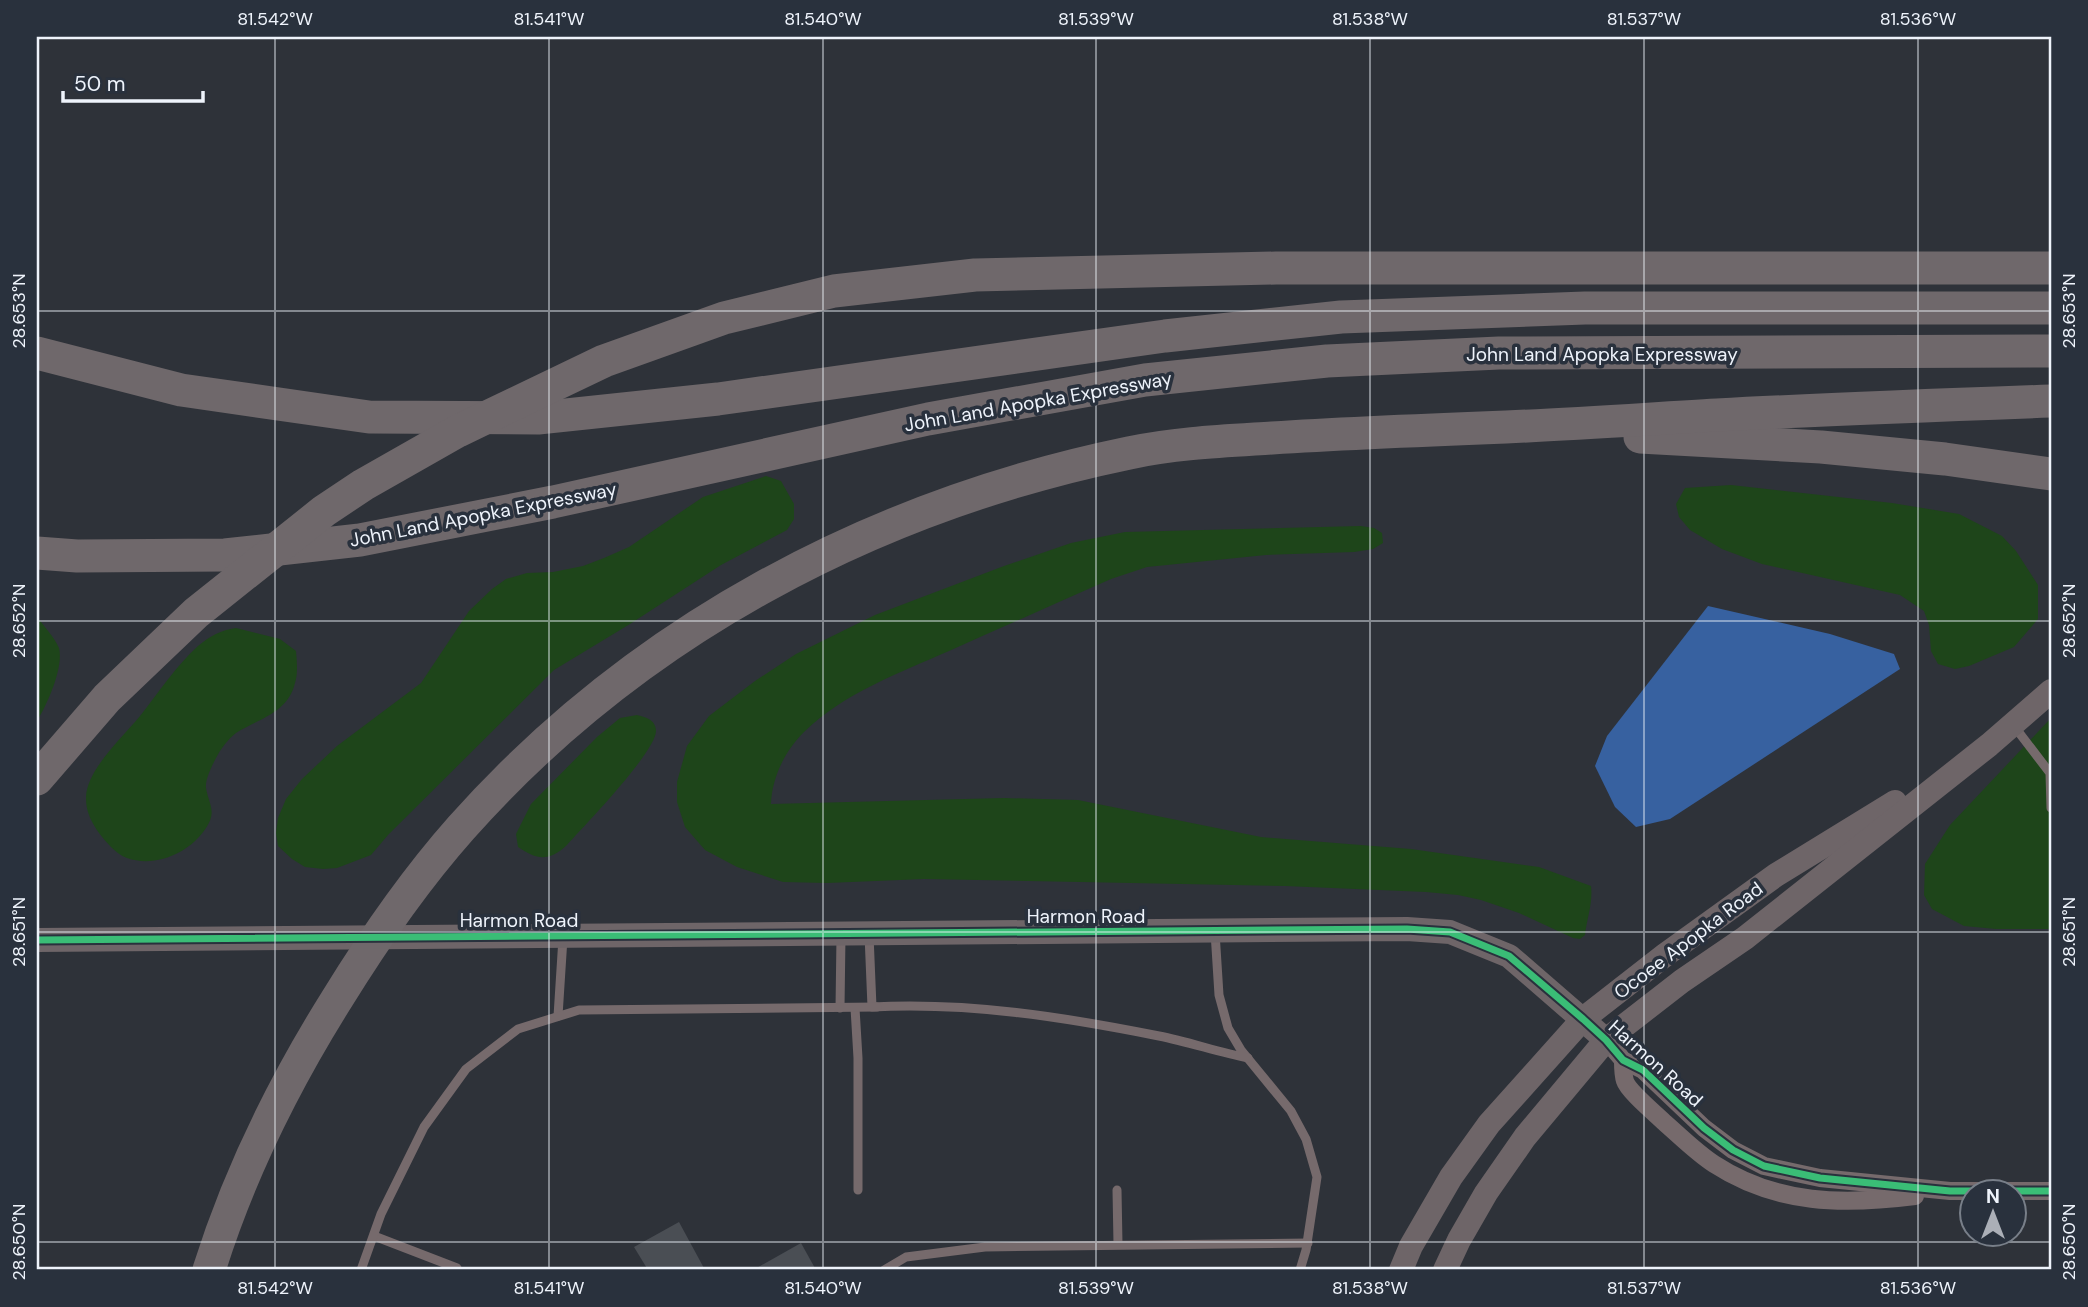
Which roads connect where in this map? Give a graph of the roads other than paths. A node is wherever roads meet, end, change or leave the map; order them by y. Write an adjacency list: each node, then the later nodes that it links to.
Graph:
1 (2051, 268): 13 (highway)
2 (2051, 308): 4 (highway)
3 (2051, 351): 8 (highway, John Land Apopka Expressway)
4 (37, 353)
5 (2051, 401): 6 (highway)
6 (1508, 427): 7 (highway); 36 (highway)
7 (2051, 474)
8 (37, 553)
9 (2051, 691): 10 (main road, Ocoee Apopka Road)
10 (2013, 724): 11 (main road, Ocoee Apopka Road); 12 (lane)
11 (1989, 745): 24 (main road, Ocoee Apopka Road); 25 (main road, Ocoee Apopka Road)
12 (2051, 774): 14 (lane)
13 (37, 779)
14 (2051, 808)
15 (1214, 930): 16 (main road, Harmon Road); 24 (main road, Harmon Road); 26 (lane)
16 (869, 933): 17 (main road, Harmon Road); 21 (lane)
17 (841, 934): 18 (main road, Harmon Road); 22 (lane)
18 (563, 936): 19 (main road, Harmon Road); 23 (lane)
19 (37, 940)
20 (855, 1007): 21 (lane); 22 (lane); 28 (lane)
21 (874, 1007): 26 (lane)
22 (840, 1008): 23 (lane)
23 (558, 1016): 32 (lane)
24 (1583, 1019): 25 (main road, Harmon Road); 40 (main road, Ocoee Apopka Road)
25 (1606, 1040): 27 (street, Harmon Road); 41 (main road, Ocoee Apopka Road)
26 (1248, 1058): 33 (lane)
27 (1623, 1060): 30 (street, Harmon Road); 30 (street, Harmon Road)
28 (858, 1190)
29 (1118, 1190): 34 (lane)
30 (1950, 1191): 31 (street, Harmon Road)
31 (2051, 1191)
32 (373, 1236): 35 (lane); 37 (lane)
33 (1308, 1242): 34 (lane); 39 (lane)
34 (1118, 1244): 38 (lane)
35 (457, 1268)
36 (209, 1270)
37 (360, 1270)
38 (884, 1270)
39 (1300, 1270)
40 (1401, 1270)
41 (1445, 1270)

